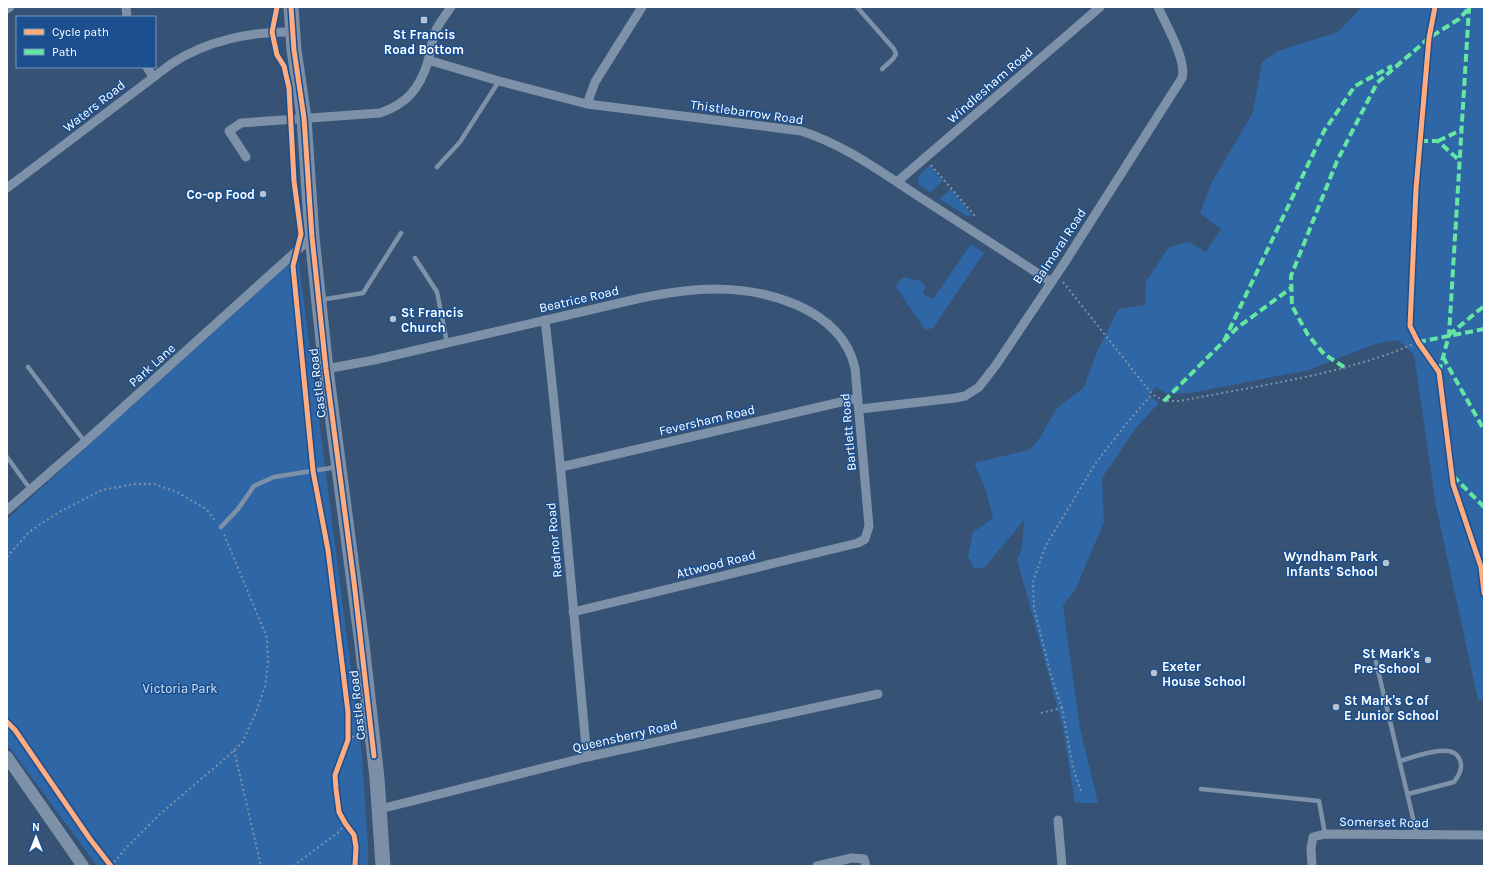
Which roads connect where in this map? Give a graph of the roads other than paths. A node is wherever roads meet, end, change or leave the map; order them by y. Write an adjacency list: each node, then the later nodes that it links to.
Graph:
1 (10, 7): 8 (street)
2 (292, 7): 9 (main road, Castle Road)
3 (451, 7): 10 (street)
4 (642, 7): 15 (street)
5 (857, 7): 12 (lane)
6 (1100, 7): 19 (street, Windlesham Road)
7 (1158, 7): 24 (street, Balmoral Road)
8 (7, 9)
9 (293, 32): 13 (street, Waters Road); 16 (main road, Castle Road)
10 (428, 60): 14 (street, Thistlebarrow Road); 16 (street)
11 (148, 68): 13 (street)
12 (882, 69)
13 (153, 77): 20 (street, Waters Road)
14 (499, 81): 15 (street, Thistlebarrow Road); 18 (lane)
15 (587, 104): 19 (street, Thistlebarrow Road)
16 (304, 118): 17 (street); 22 (main road, Castle Road)
17 (246, 157)
18 (437, 167)
19 (897, 182): 24 (street, Thistlebarrow Road)
20 (7, 188)
21 (401, 233): 25 (lane)
22 (312, 237): 25 (main road, Castle Road); 33 (street, Park Lane)
23 (415, 258): 28 (lane)
24 (1051, 282): 32 (street, Balmoral Road)
25 (318, 300): 30 (main road, Castle Road)
26 (545, 320): 27 (street, Beatrice Road); 28 (street, Beatrice Road); 36 (street, Radnor Road)
27 (833, 328): 31 (street, Bartlett Road)
28 (447, 343): 30 (street, Beatrice Road)
29 (28, 367): 33 (lane)
30 (326, 369): 35 (main road, Castle Road)
31 (858, 398): 32 (street, Bartlett Road); 36 (street, Feversham Road)
32 (860, 409): 40 (street, Bartlett Road)
33 (85, 442): 37 (street, Park Lane)
34 (7, 457): 37 (lane)
35 (338, 467): 39 (lane); 49 (main road, Castle Road)
36 (561, 467): 41 (street, Radnor Road)
37 (30, 489): 38 (street, Park Lane)
38 (7, 510)
39 (221, 527)
40 (865, 539): 41 (street, Attwood Road)
41 (573, 612): 45 (street, Radnor Road)
42 (1376, 662): 46 (lane)
43 (878, 694): 45 (street, Queensberry Road)
44 (7, 757): 54 (street)
45 (587, 757): 49 (street, Queensberry Road)
46 (1400, 761): 48 (lane); 48 (lane)
47 (1201, 789): 51 (lane)
48 (1408, 794): 52 (lane)
49 (380, 809): 55 (main road, Castle Road)
50 (1058, 820): 58 (street)
51 (1325, 834): 52 (street, Somerset Road); 59 (street, Somerset Road)
52 (1418, 835): 53 (street, Somerset Road)
53 (1484, 835)
54 (83, 866)
55 (383, 866)
56 (817, 866): 57 (street)
57 (866, 866)
58 (1062, 866)
59 (1312, 866)

